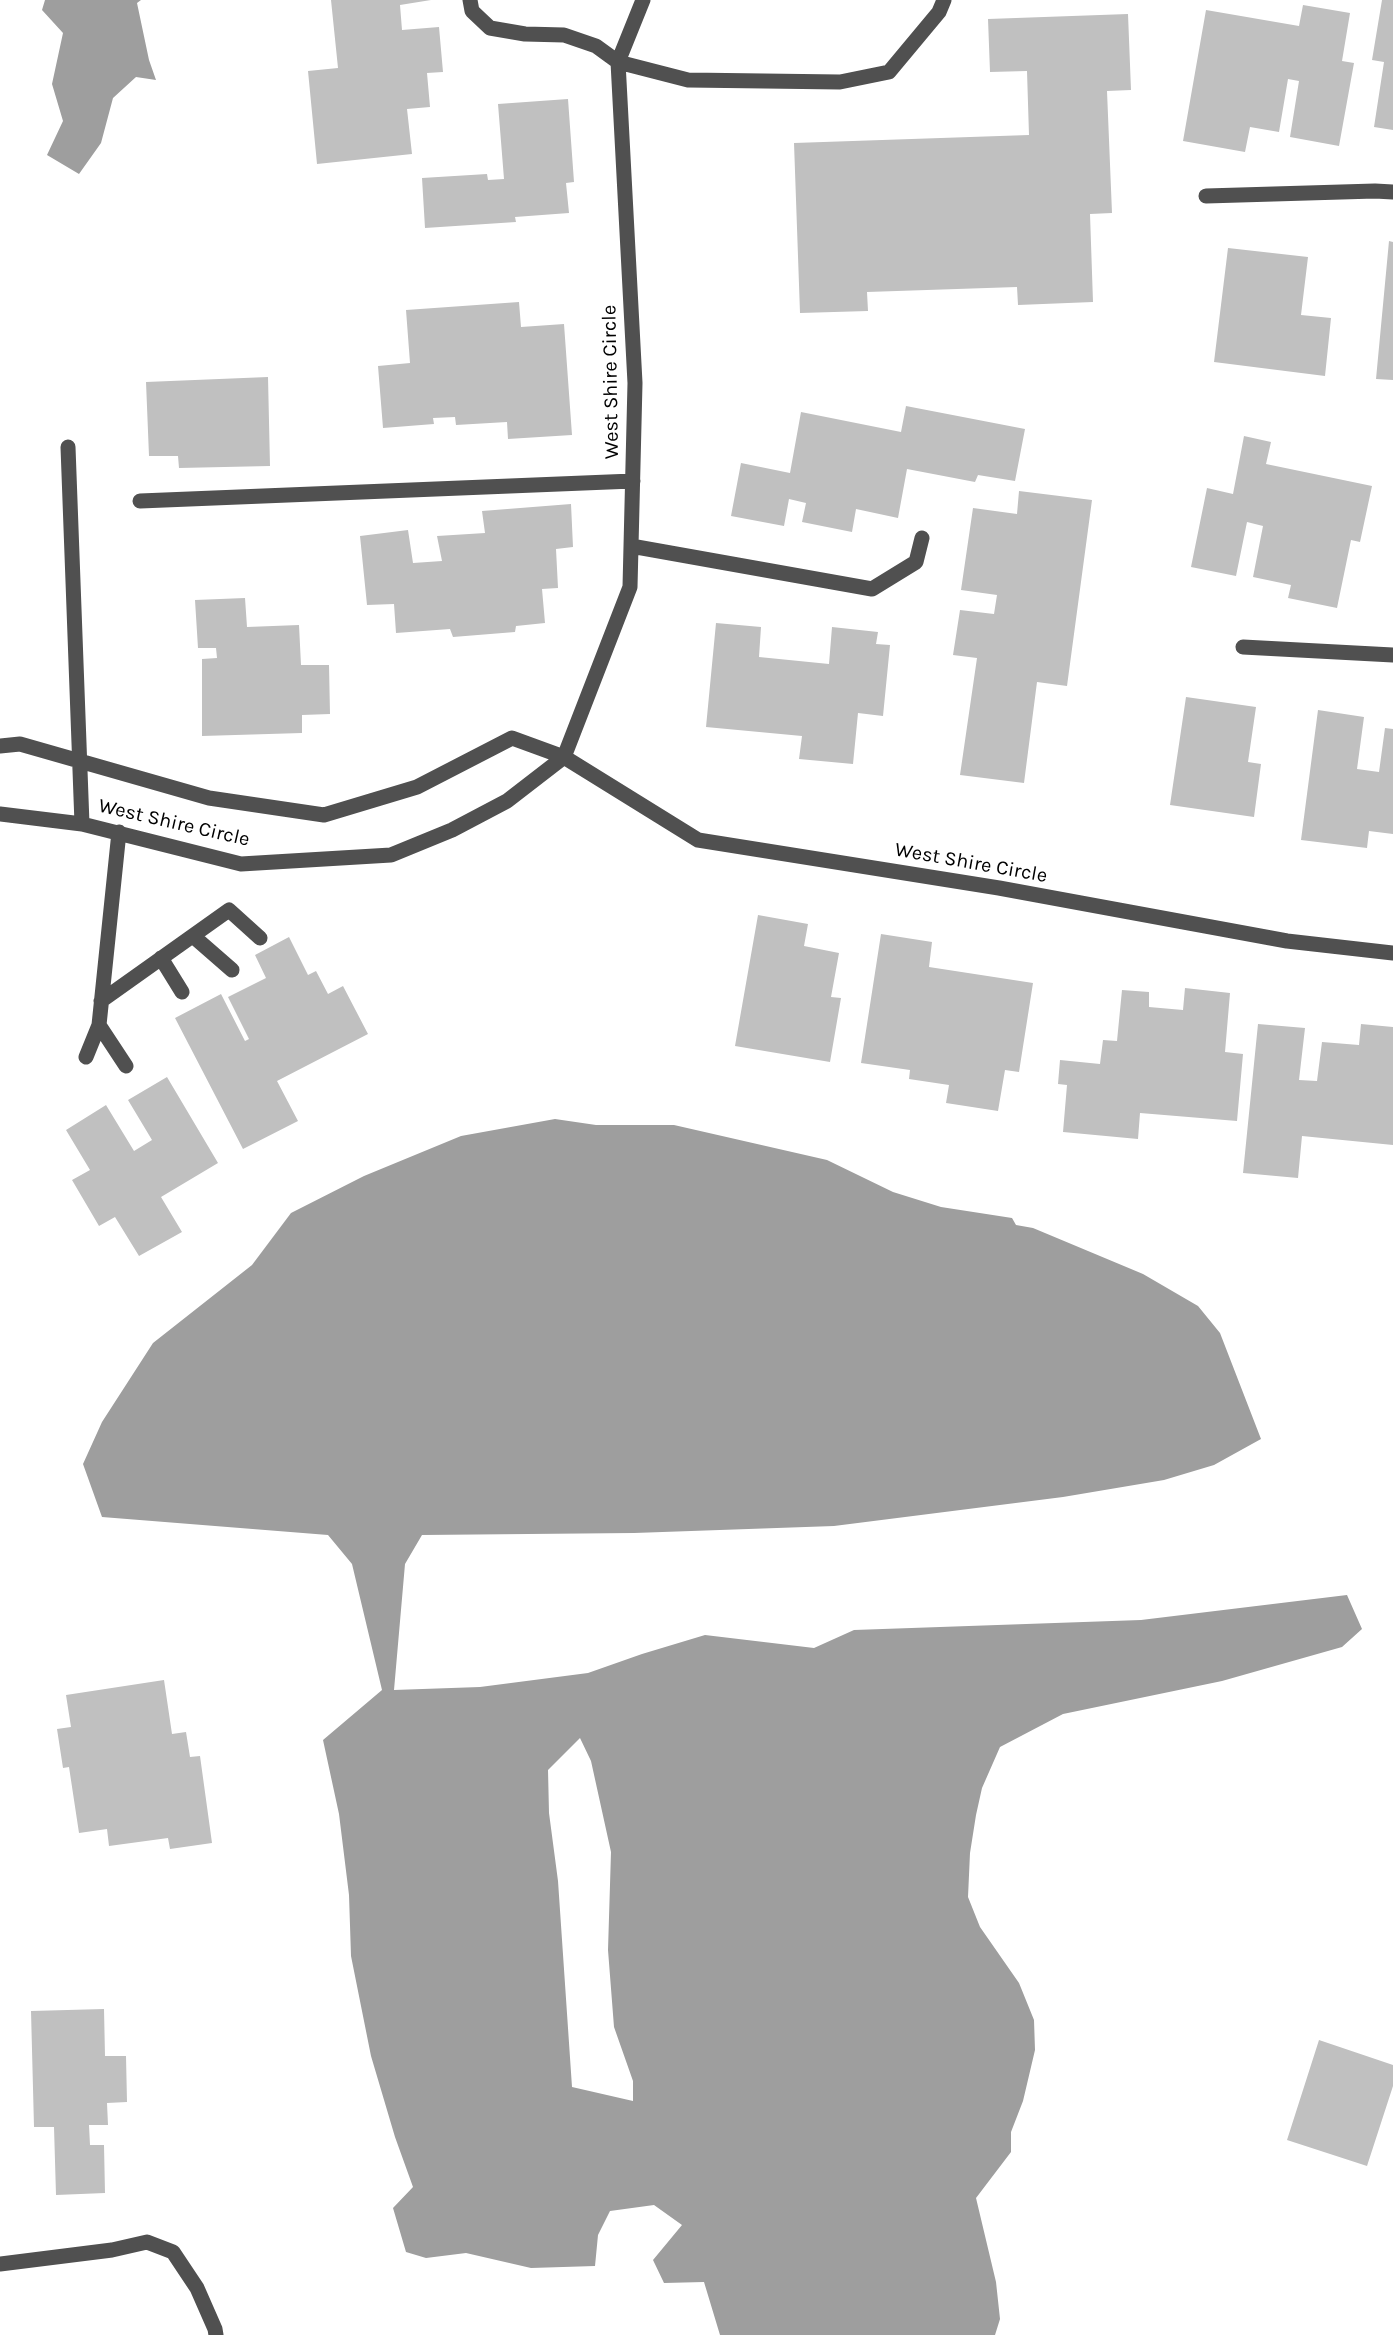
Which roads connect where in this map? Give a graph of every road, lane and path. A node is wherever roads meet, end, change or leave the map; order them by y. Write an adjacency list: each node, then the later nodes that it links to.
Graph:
1 (470, 0): 4 (street)
2 (643, 0): 4 (street, West Shire Circle)
3 (944, 0): 4 (street)
4 (618, 62): 8 (street, West Shire Circle)
5 (1393, 192): 6 (street)
6 (1206, 196)
7 (68, 447): 16 (street)
8 (633, 481): 9 (street); 11 (street, West Shire Circle)
9 (141, 501)
10 (922, 538): 11 (street)
11 (631, 546): 15 (street, West Shire Circle)
12 (1244, 647): 13 (street)
13 (1393, 655)
14 (0, 746): 16 (street, West Shire Circle)
15 (564, 757): 16 (street, West Shire Circle); 19 (street, West Shire Circle); 22 (street, West Shire Circle)
16 (80, 760): 18 (street)
17 (0, 814): 18 (street, West Shire Circle)
18 (82, 824): 19 (street, West Shire Circle)
19 (118, 832): 26 (street)
20 (193, 936): 21 (street); 23 (street); 24 (street)
21 (261, 938)
22 (1393, 953)
23 (161, 958): 25 (street); 26 (street)
24 (232, 969)
25 (182, 992)
26 (101, 1001): 27 (street)
27 (99, 1025): 28 (street); 29 (street)
28 (86, 1057)
29 (126, 1066)
30 (0, 2264): 31 (street)
31 (216, 2335)

